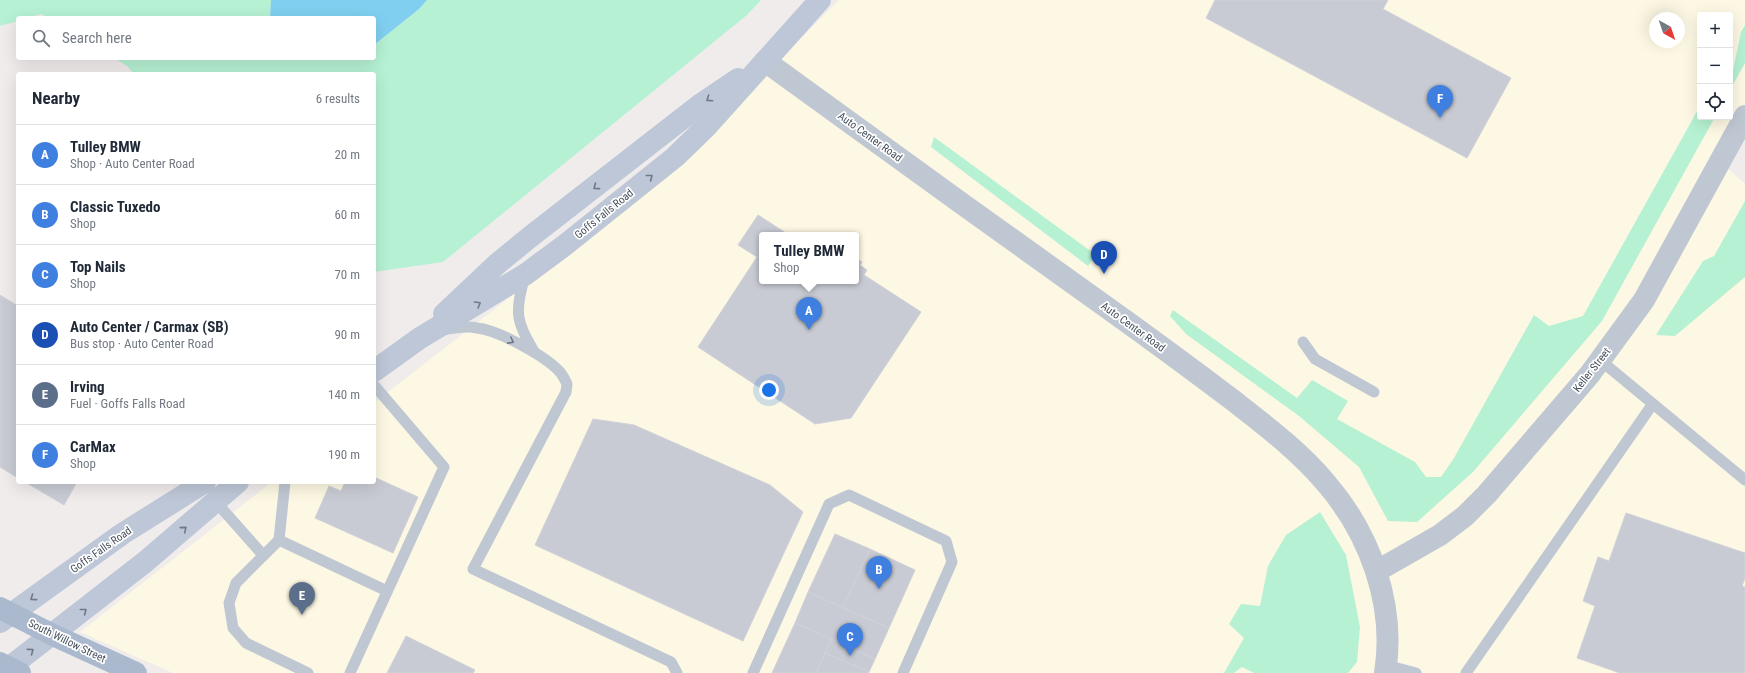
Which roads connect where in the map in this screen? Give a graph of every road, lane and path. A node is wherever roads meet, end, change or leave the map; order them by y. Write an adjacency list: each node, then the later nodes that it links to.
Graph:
1 (820, 0): 2 (street, Goffs Falls Road)
2 (765, 61): 4 (street, Goffs Falls Road, one-way to 2); 5 (street, Goffs Falls Road, one-way to 5); 20 (street, Auto Center Road)
3 (1745, 116): 8 (street, Keller Street)
4 (526, 274): 5 (street, Goffs Falls Road, one-way to 4); 7 (lane)
5 (420, 338): 7 (lane, one-way to 7); 9 (street, Goffs Falls Road)
6 (1303, 342): 11 (lane)
7 (535, 354): 29 (lane)
8 (1600, 360): 12 (lane); 20 (street, Keller Street)
9 (376, 370)
10 (376, 387): 21 (lane)
11 (1374, 392)
12 (1652, 405): 13 (lane); 33 (lane)
13 (1745, 480)
14 (202, 484): 22 (street, Goffs Falls Road, one-way to 22)
15 (236, 484): 17 (street)
16 (285, 484): 18 (lane)
17 (216, 502): 19 (lane); 23 (street, one-way to 17)
18 (279, 540): 19 (lane); 21 (lane)
19 (263, 555): 27 (lane)
20 (1377, 571): 25 (street, Auto Center Road)
21 (387, 591): 28 (lane)
22 (4, 615): 23 (main road, South Willow Street)
23 (53, 635): 24 (street, one-way to 23); 26 (main road, South Willow Street)
24 (8, 669)
25 (1386, 669): 32 (lane)
26 (136, 673)
27 (308, 673)
28 (350, 673)
29 (677, 673)
30 (753, 673): 31 (lane)
31 (903, 673)
32 (1416, 673)
33 (1466, 673)

